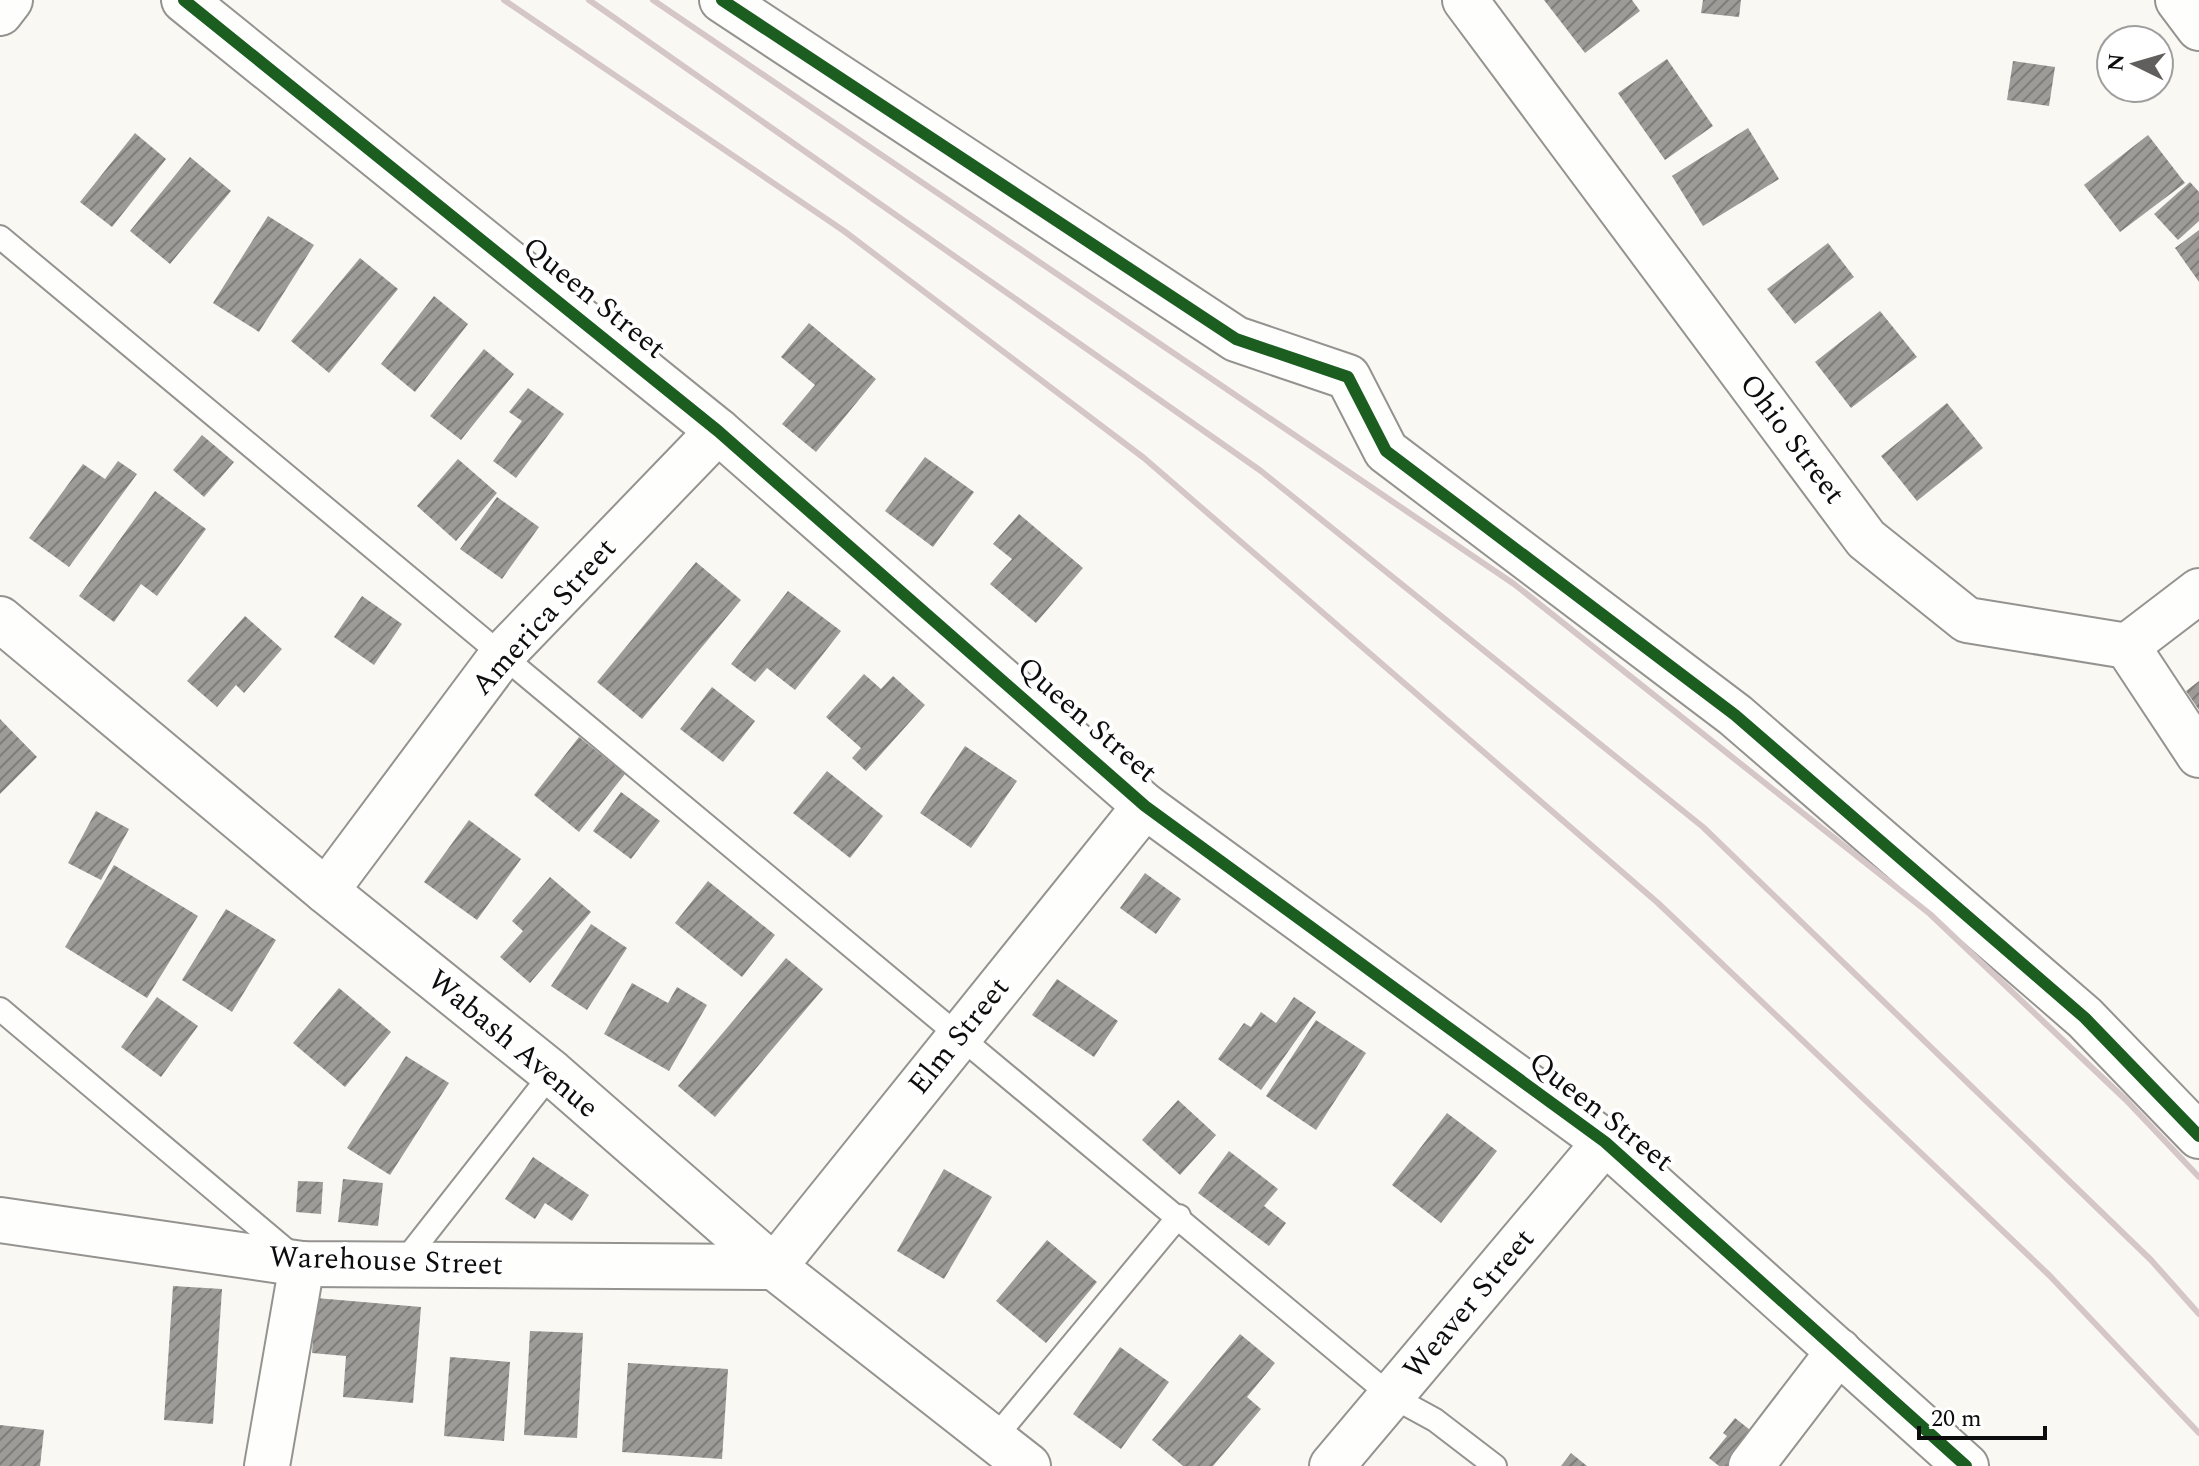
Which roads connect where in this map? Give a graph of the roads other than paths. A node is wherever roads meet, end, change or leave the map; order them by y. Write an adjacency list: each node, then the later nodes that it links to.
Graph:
1 (10, 0): 6 (street)
2 (184, 0): 9 (street, Queen Street)
3 (722, 0): 20 (street)
4 (1465, 0): 12 (street, Ohio Street)
5 (2178, 0): 7 (street)
6 (0, 13)
7 (2199, 28)
8 (0, 237): 13 (lane)
9 (718, 431): 13 (street, America Street); 15 (street, Queen Street)
10 (2199, 591): 12 (street)
11 (0, 619): 16 (street, Wabash Avenue)
12 (2127, 646): 14 (street)
13 (502, 655): 16 (street, America Street); 18 (lane)
14 (2199, 755)
15 (1145, 806): 18 (street, Elm Street); 21 (street, Queen Street)
16 (326, 891): 19 (street, Wabash Avenue)
17 (0, 1009): 24 (lane)
18 (960, 1035): 22 (lane); 26 (street, Elm Street)
19 (552, 1073): 25 (lane); 26 (street, Wabash Avenue)
20 (2199, 1136)
21 (1605, 1142): 27 (street, Queen Street); 28 (street, Weaver Street)
22 (1179, 1216): 28 (lane); 29 (lane)
23 (0, 1220): 24 (street, Warehouse Street)
24 (302, 1264): 25 (street, Warehouse Street); 30 (street)
25 (401, 1265): 26 (street, Warehouse Street)
26 (774, 1267): 29 (street, Wabash Avenue)
27 (1839, 1351): 34 (street); 35 (street, Queen Street)
28 (1391, 1396): 32 (street, Weaver Street); 33 (lane)
29 (993, 1440): 31 (street, Wabash Avenue)
30 (267, 1466)
31 (1028, 1466)
32 (1332, 1466)
33 (1495, 1466)
34 (1751, 1466)
35 (1966, 1466)

